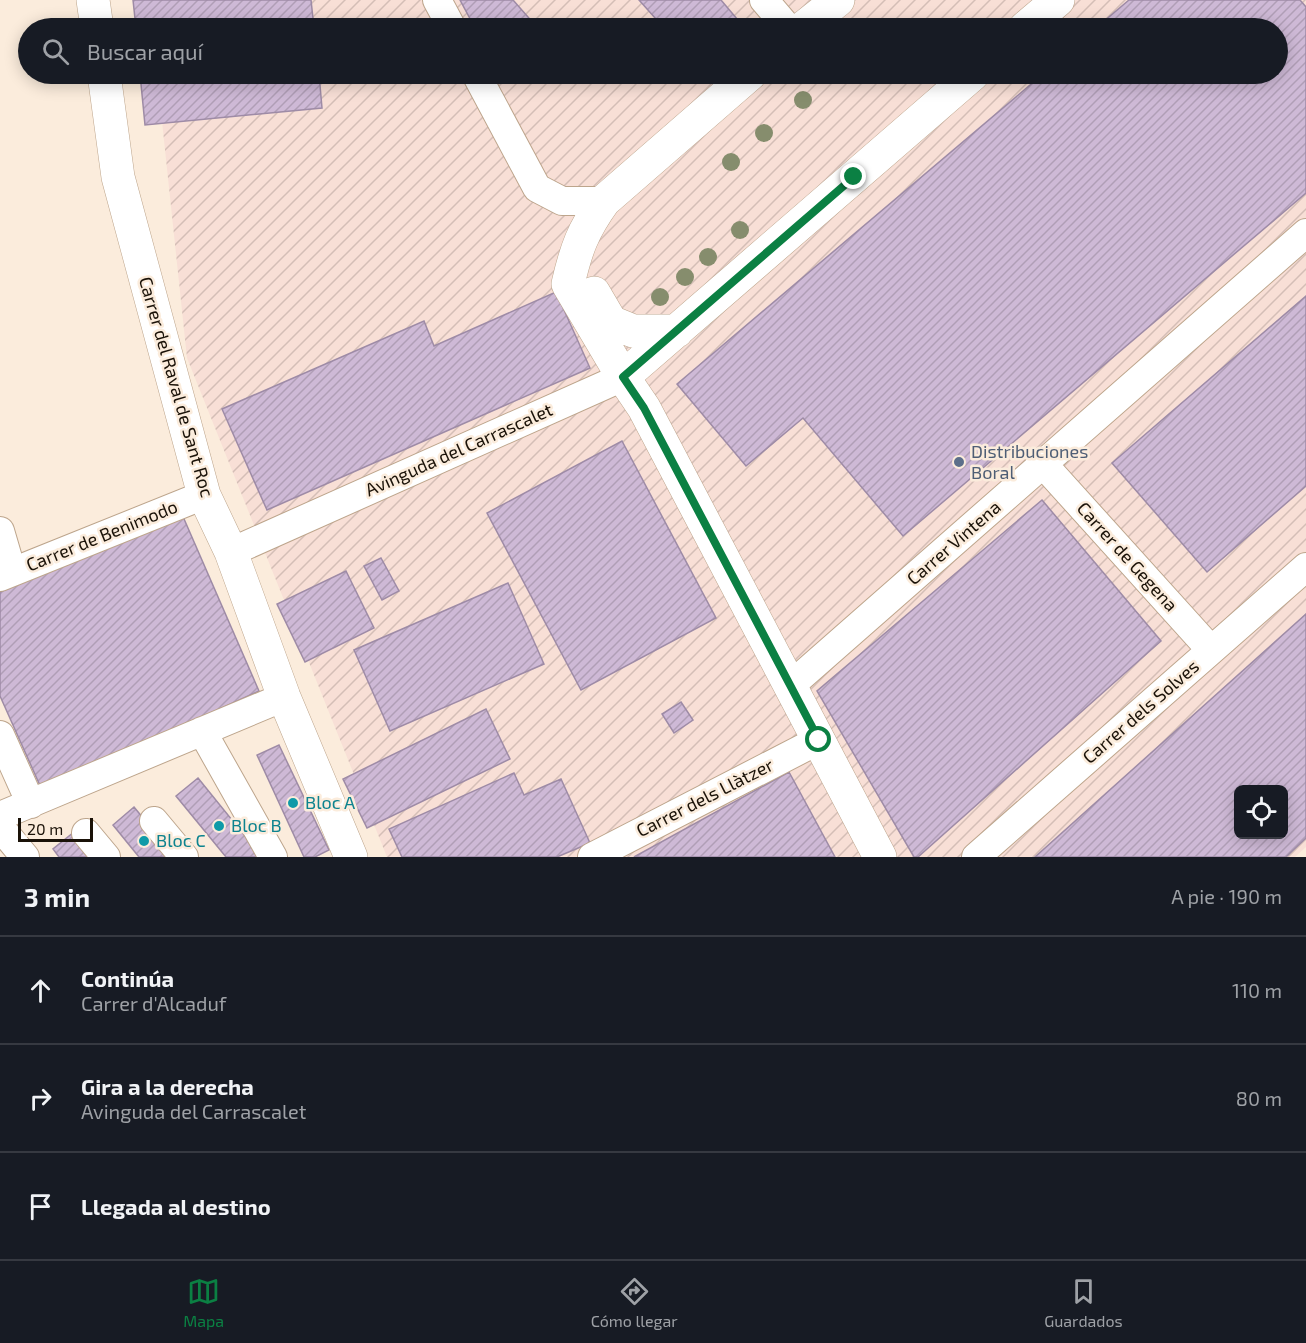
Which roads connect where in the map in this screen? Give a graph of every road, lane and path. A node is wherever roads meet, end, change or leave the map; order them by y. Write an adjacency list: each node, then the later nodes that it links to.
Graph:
1 (93, 0): 6 (street)
2 (437, 0): 7 (street)
3 (764, 0): 8 (street)
4 (838, 0): 9 (street)
5 (1058, 0): 10 (street)
6 (96, 18)
7 (447, 18)
8 (779, 18)
9 (816, 18)
10 (1037, 18)
11 (105, 84): 21 (street, Carrer del Raval de Sant Roc)
12 (481, 84): 16 (street)
13 (738, 84): 15 (street)
14 (961, 84): 18 (street, Avinguda del Carrascalet)
15 (668, 145): 16 (street); 18 (street)
16 (604, 201): 19 (street)
17 (1306, 233): 20 (street, Carrer Vintena)
18 (677, 331): 19 (street, Avinguda del Carrascalet)
19 (623, 377): 23 (street, Avinguda del Carrascalet); 27 (street)
20 (1043, 464): 26 (street, Carrer de Gegena); 27 (street, Carrer Vintena)
21 (204, 495): 23 (street, Carrer del Raval de Sant Roc); 25 (street, Carrer de Benimodo)
22 (0, 531): 25 (street)
23 (231, 552): 28 (street, Carrer del Raval de Sant Roc)
24 (1306, 567): 26 (street, Carrer dels Solves)
25 (6, 575)
26 (1211, 650): 44 (street, Carrer dels Solves)
27 (790, 686): 31 (street)
28 (284, 697): 29 (street); 41 (street, Carrer del Raval de Sant Roc)
29 (202, 731): 32 (street); 40 (street)
30 (0, 735): 32 (street)
31 (819, 740): 42 (street, Carrer dels Llàtzer); 43 (street)
32 (31, 804): 33 (street)
33 (0, 816)
34 (154, 821): 39 (street)
35 (0, 826): 37 (street)
36 (86, 833): 38 (street)
37 (26, 857)
38 (106, 857)
39 (184, 857)
40 (273, 857)
41 (351, 857)
42 (592, 857)
43 (880, 857)
44 (976, 857)

